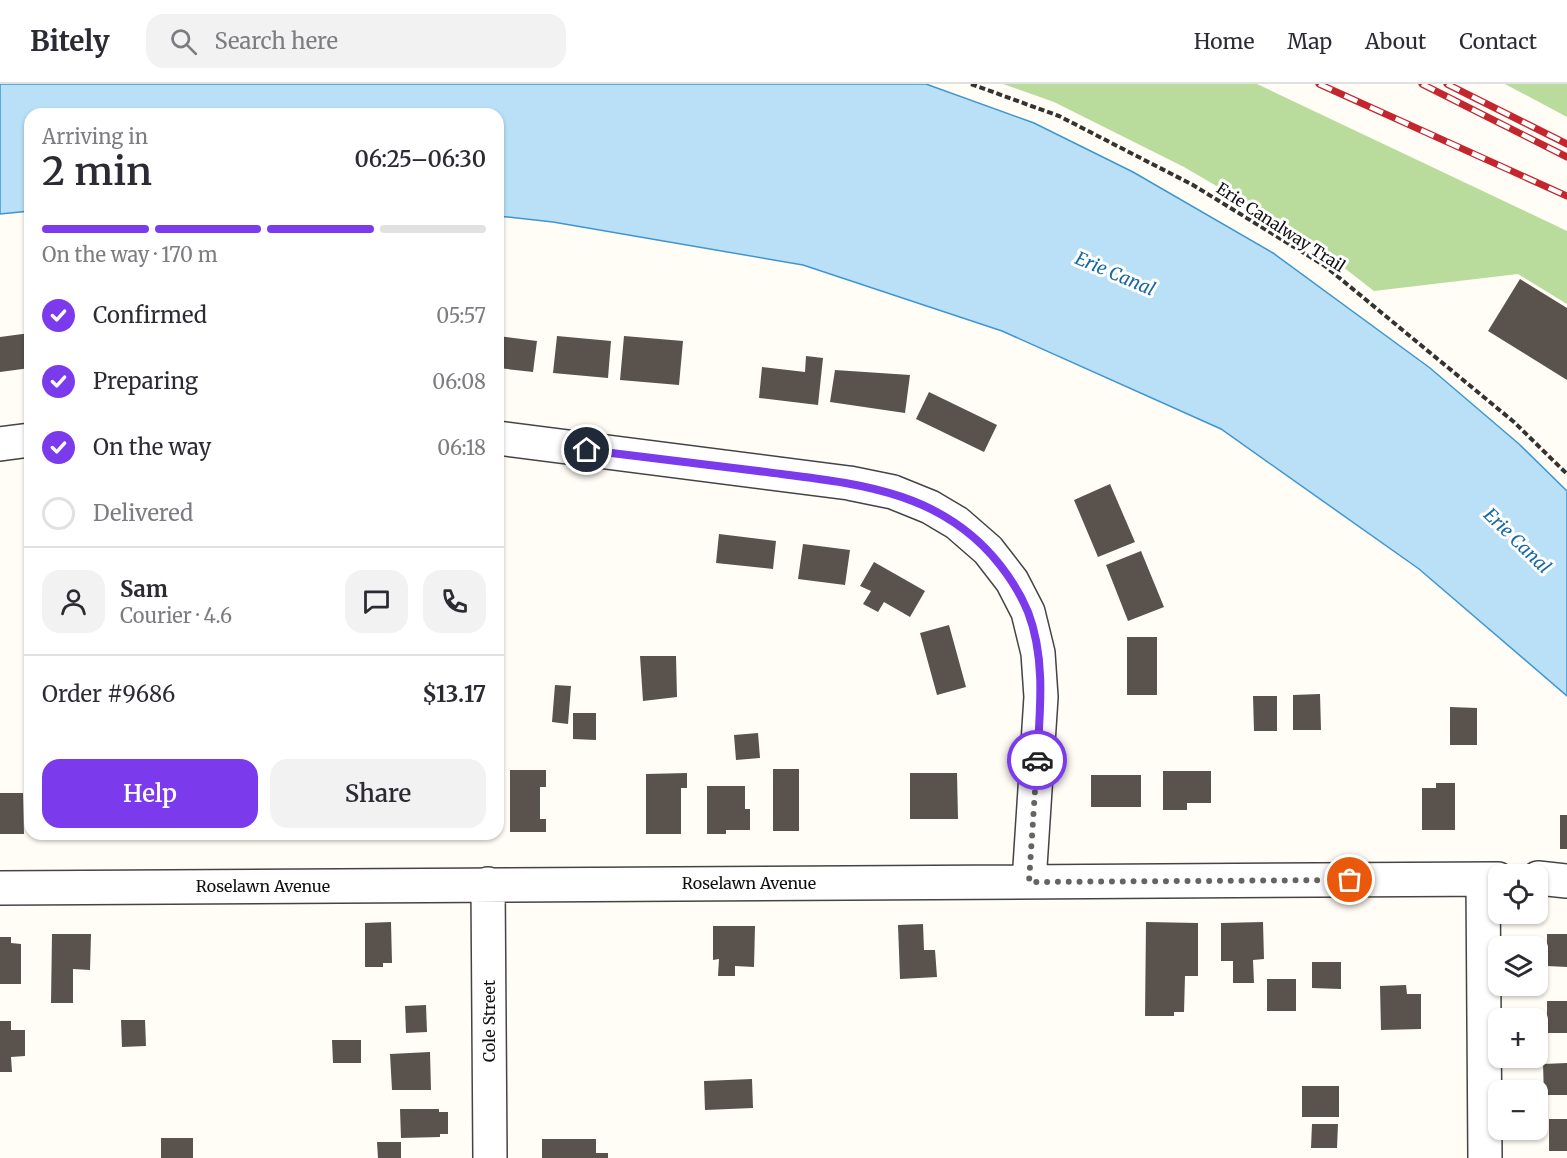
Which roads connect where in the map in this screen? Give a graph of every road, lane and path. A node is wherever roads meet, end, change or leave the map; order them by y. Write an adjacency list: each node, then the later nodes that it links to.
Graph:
1 (971, 84): 5 (path, Erie Canalway Trail)
2 (504, 439): 9 (street)
3 (24, 441): 4 (street)
4 (0, 444)
5 (1567, 474)
6 (1548, 879): 8 (street)
7 (1488, 880): 9 (street, Roselawn Avenue)
8 (1567, 881)
9 (1029, 882): 10 (street, Roselawn Avenue)
10 (488, 884): 11 (street, Roselawn Avenue); 13 (street, Cole Street)
11 (0, 888)
12 (1490, 924): 14 (street)
13 (490, 1158)
14 (1485, 1158)

